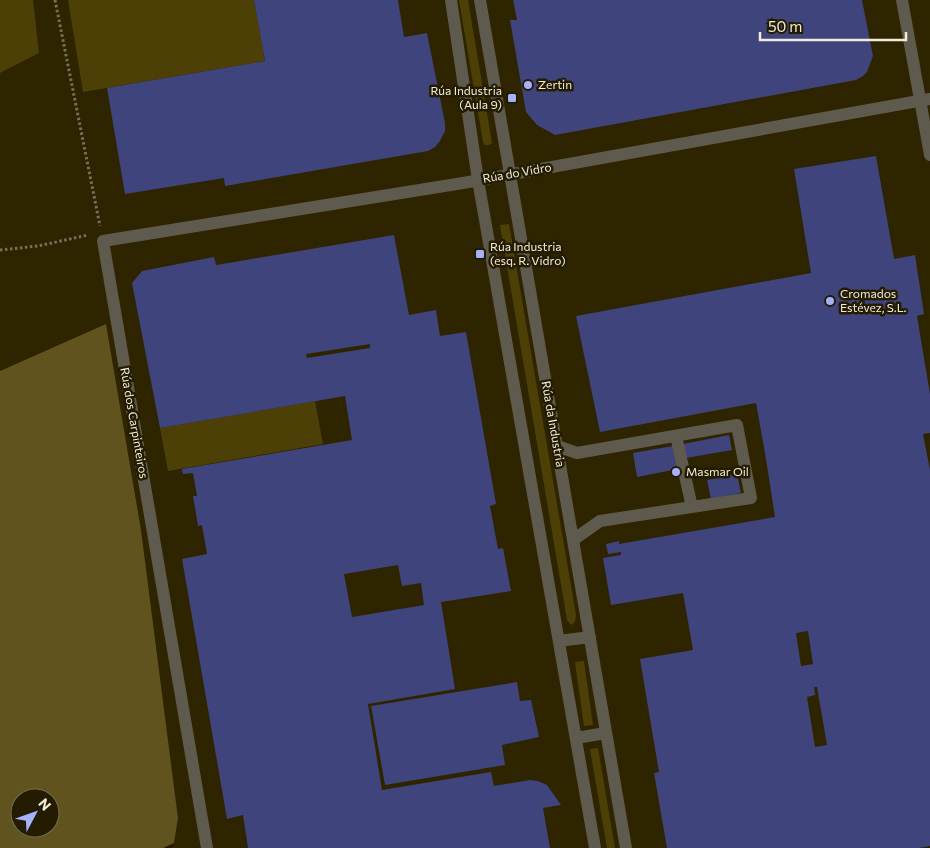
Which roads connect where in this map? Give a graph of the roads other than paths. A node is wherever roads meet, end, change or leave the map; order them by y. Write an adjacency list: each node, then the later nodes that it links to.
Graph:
1 (451, 0): 7 (street)
2 (480, 0): 6 (street, Rúa da Industria)
3 (902, 0): 4 (street)
4 (925, 100): 5 (street); 6 (street, Rúa do Vidro)
5 (930, 155)
6 (510, 174): 7 (street, Rúa do Vidro); 10 (street, Rúa da Industria)
7 (478, 180): 8 (street, Rúa do Vidro); 14 (street)
8 (102, 237): 17 (street, Rúa dos Carpinteiros)
9 (676, 436): 10 (street); 11 (street); 11 (street)
10 (557, 446): 12 (street, Rúa da Industria)
11 (692, 507): 12 (street)
12 (573, 540): 13 (street, Rúa da Industria)
13 (590, 637): 14 (street); 15 (street, Rúa da Industria)
14 (559, 641): 16 (street)
15 (606, 733): 16 (street); 19 (street, Rúa da Industria)
16 (576, 738): 18 (street)
17 (208, 848)
18 (595, 848)
19 (626, 848)

